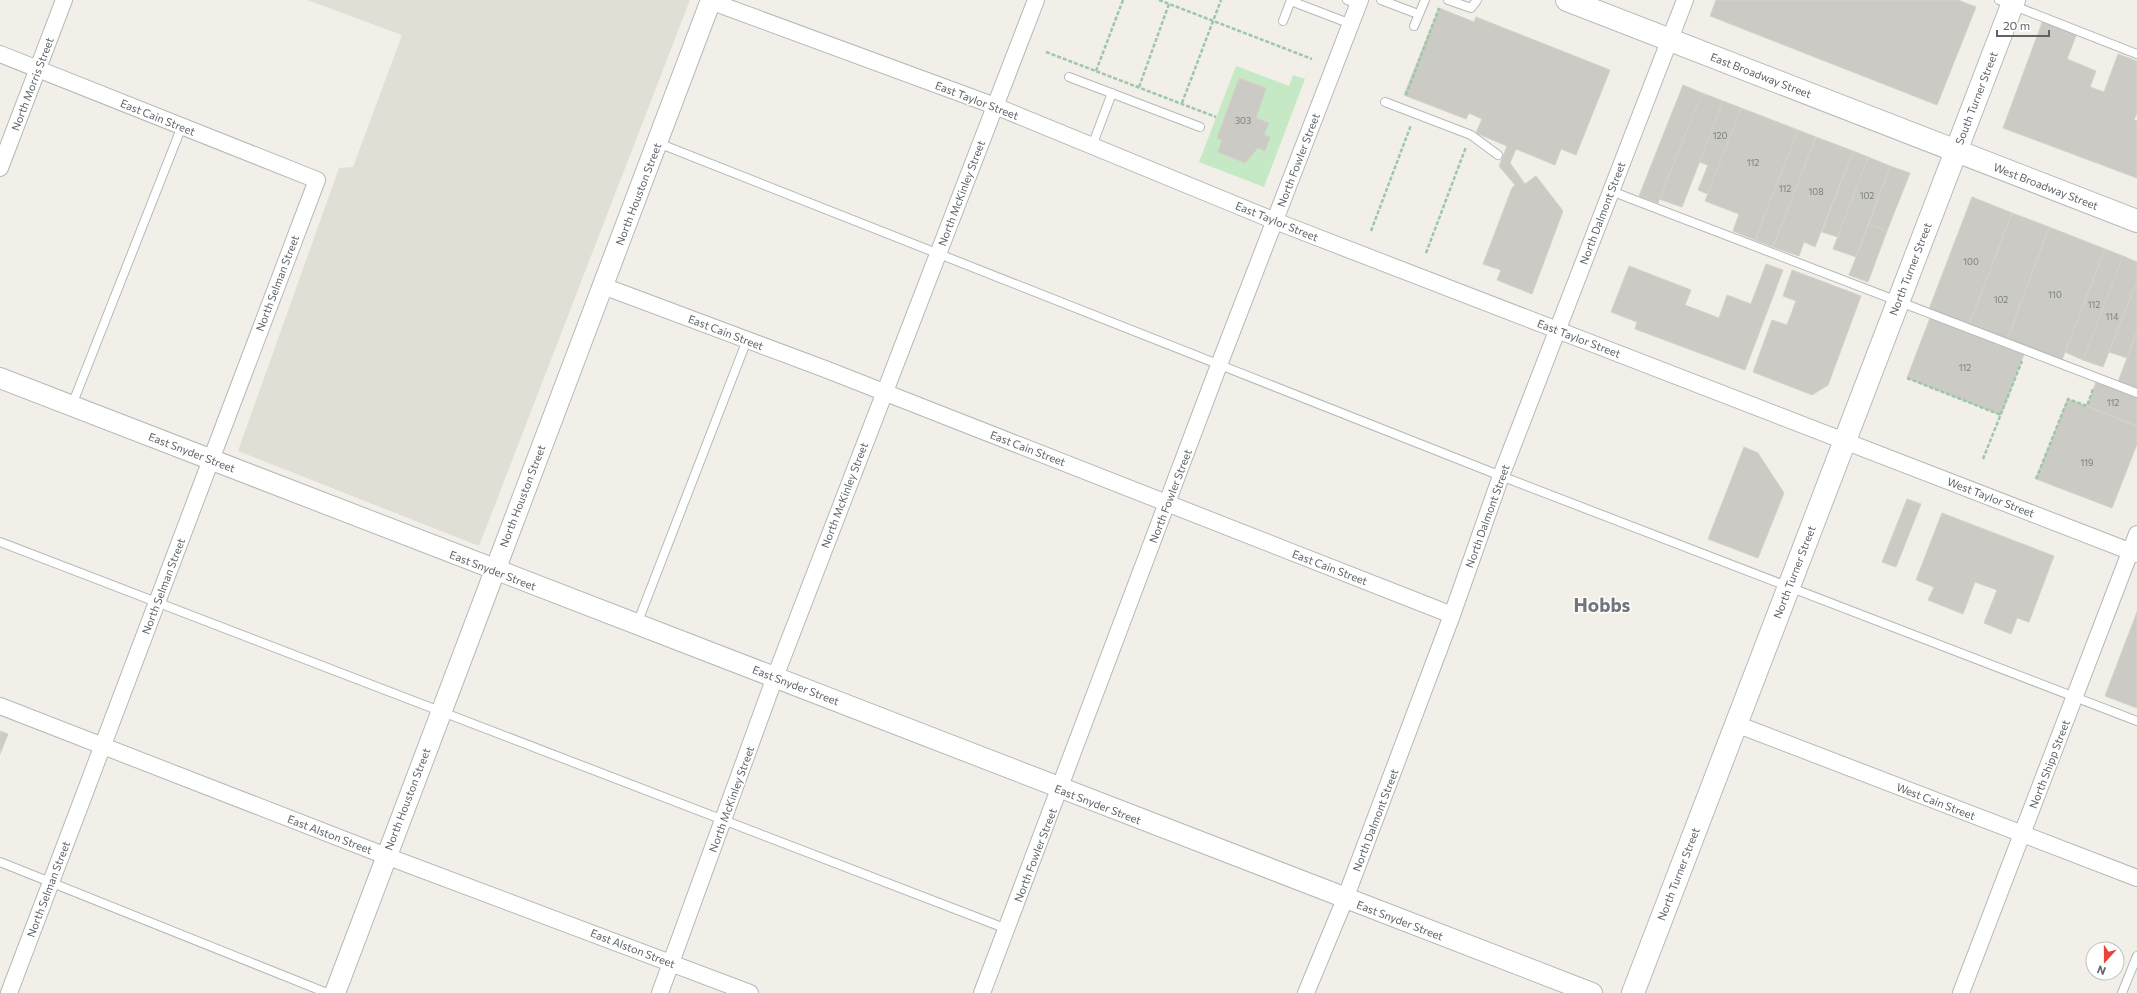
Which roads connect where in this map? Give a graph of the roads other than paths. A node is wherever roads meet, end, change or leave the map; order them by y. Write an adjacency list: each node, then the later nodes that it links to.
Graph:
1 (64, 0): 20 (street, North Morris Street)
2 (1036, 0): 24 (street, North McKinley Street)
3 (1291, 0): 14 (lane); 15 (lane)
4 (1380, 0): 13 (lane)
5 (1425, 0): 13 (lane)
6 (1448, 0): 7 (lane)
7 (1477, 0)
8 (1567, 0): 17 (main road, East Broadway Street)
9 (1685, 0): 17 (street, North Dalmont Street)
10 (710, 1): 24 (street, East Taylor Street); 27 (street, North Houston Street)
11 (1355, 1): 15 (street, North Fowler Street)
12 (2008, 2): 19 (lane); 29 (main road, South Turner Street)
13 (1418, 14): 16 (lane)
14 (1283, 21)
15 (1351, 24): 34 (street, North Fowler Street)
16 (1414, 26)
17 (1670, 40): 29 (main road, East Broadway Street); 33 (street, North Dalmont Street)
18 (0, 54): 20 (street, East Cain Street)
19 (2137, 54)
20 (38, 69): 25 (street, East Cain Street); 31 (street, North Morris Street)
21 (1069, 77): 22 (lane)
22 (1112, 93): 26 (lane); 28 (lane)
23 (1385, 102): 30 (lane)
24 (995, 106): 28 (street, East Taylor Street); 36 (street, North McKinley Street)
25 (182, 126): 32 (street, East Cain Street); 45 (lane)
26 (1200, 127)
27 (657, 143): 36 (lane); 37 (street, North Houston Street)
28 (1092, 146): 34 (street, East Taylor Street)
29 (1955, 150): 35 (main road, West Broadway Street); 38 (main road, North Turner Street)
30 (1498, 155)
31 (0, 168)
32 (317, 180): 47 (street, North Selman Street)
33 (1611, 191): 38 (lane); 39 (street, North Dalmont Street)
34 (1275, 220): 39 (street, East Taylor Street); 41 (street, North Fowler Street)
35 (2137, 220)
36 (937, 255): 41 (lane); 43 (street, North McKinley Street)
37 (603, 286): 40 (street, East Cain Street); 53 (street, North Houston Street)
38 (1897, 302): 44 (lane); 46 (main road, North Turner Street)
39 (1557, 330): 46 (street, East Taylor Street); 48 (street, North Dalmont Street)
40 (747, 340): 43 (street, East Cain Street); 57 (lane)
41 (1219, 365): 48 (lane); 49 (street, North Fowler Street)
42 (0, 378): 45 (street, East Snyder Street)
43 (884, 392): 49 (street, East Cain Street); 58 (street, North McKinley Street)
44 (2137, 393)
45 (72, 406): 47 (street, East Snyder Street)
46 (1844, 440): 52 (street, West Taylor Street); 54 (main road, North Turner Street)
47 (211, 459): 53 (street, East Snyder Street); 55 (street, North Selman Street)
48 (1501, 476): 54 (lane); 56 (street, North Dalmont Street)
49 (1167, 502): 56 (street, East Cain Street); 65 (street, North Fowler Street)
50 (2137, 534): 52 (street, North Shipp Street)
51 (0, 542): 55 (lane)
52 (2134, 552): 59 (street, North Shipp Street)
53 (494, 570): 57 (street, East Snyder Street); 61 (street, North Houston Street)
54 (1789, 586): 59 (lane); 63 (main road, North Turner Street)
55 (157, 602): 61 (lane); 64 (street, North Selman Street)
56 (1452, 615): 72 (street, North Dalmont Street)
57 (637, 624): 58 (street, East Snyder Street)
58 (775, 677): 65 (street, East Snyder Street); 66 (street, North McKinley Street)
59 (2075, 697): 62 (lane); 67 (street, North Shipp Street)
60 (0, 706): 64 (street, East Alston Street)
61 (440, 711): 66 (lane); 68 (street, North Houston Street)
62 (2137, 721)
63 (1736, 724): 67 (street, West Cain Street); 84 (main road, North Turner Street)
64 (103, 745): 68 (street, East Alston Street); 71 (street, North Selman Street)
65 (1060, 790): 72 (street, East Snyder Street); 73 (street, North Fowler Street)
66 (724, 821): 73 (lane); 75 (street, North McKinley Street)
67 (2022, 834): 70 (street, West Cain Street); 85 (street, North Shipp Street)
68 (386, 856): 75 (street, East Alston Street); 78 (street, North Houston Street)
69 (0, 862): 71 (lane)
70 (2137, 878)
71 (51, 882): 76 (street, North Selman Street); 77 (lane)
72 (1345, 899): 82 (street, North Dalmont Street); 83 (street, East Snyder Street)
73 (1006, 929): 81 (street, North Fowler Street)
74 (2137, 956): 86 (lane)
75 (672, 963): 79 (street, North McKinley Street); 80 (street, East Alston Street)
76 (9, 993)
77 (327, 993)
78 (335, 993)
79 (660, 993)
80 (750, 993)
81 (982, 993)
82 (1306, 993)
83 (1592, 993)
84 (1633, 993)
85 (1961, 993)
86 (2122, 993)

